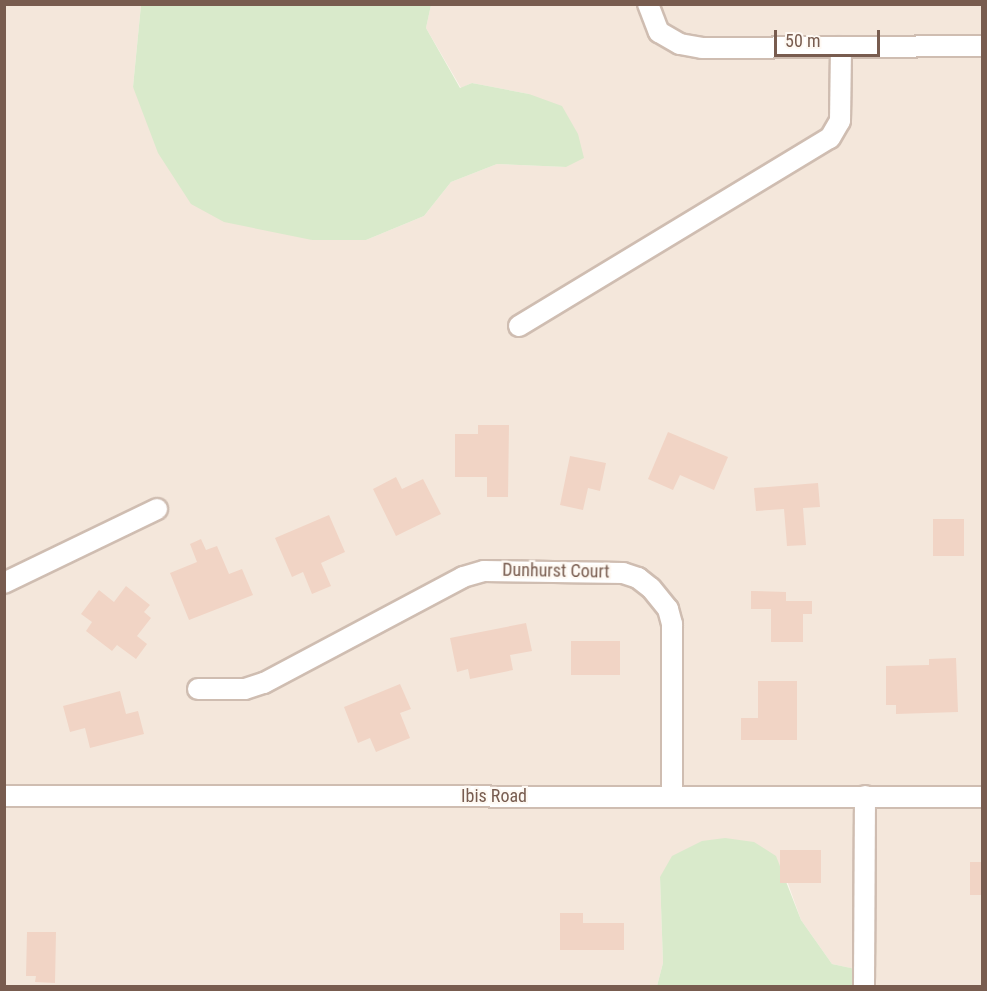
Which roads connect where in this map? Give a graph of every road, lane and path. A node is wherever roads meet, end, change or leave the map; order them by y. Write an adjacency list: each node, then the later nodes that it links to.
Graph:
1 (648, 4): 3 (street)
2 (982, 45): 3 (street)
3 (841, 47): 4 (street)
4 (519, 326)
5 (157, 509): 6 (street)
6 (4, 583)
7 (198, 689): 9 (street, Dunhurst Court)
8 (4, 796): 9 (street, Ibis Road)
9 (672, 796): 10 (street, Ibis Road)
10 (865, 796): 11 (street, Ibis Road); 12 (street)
11 (982, 796)
12 (864, 987)

